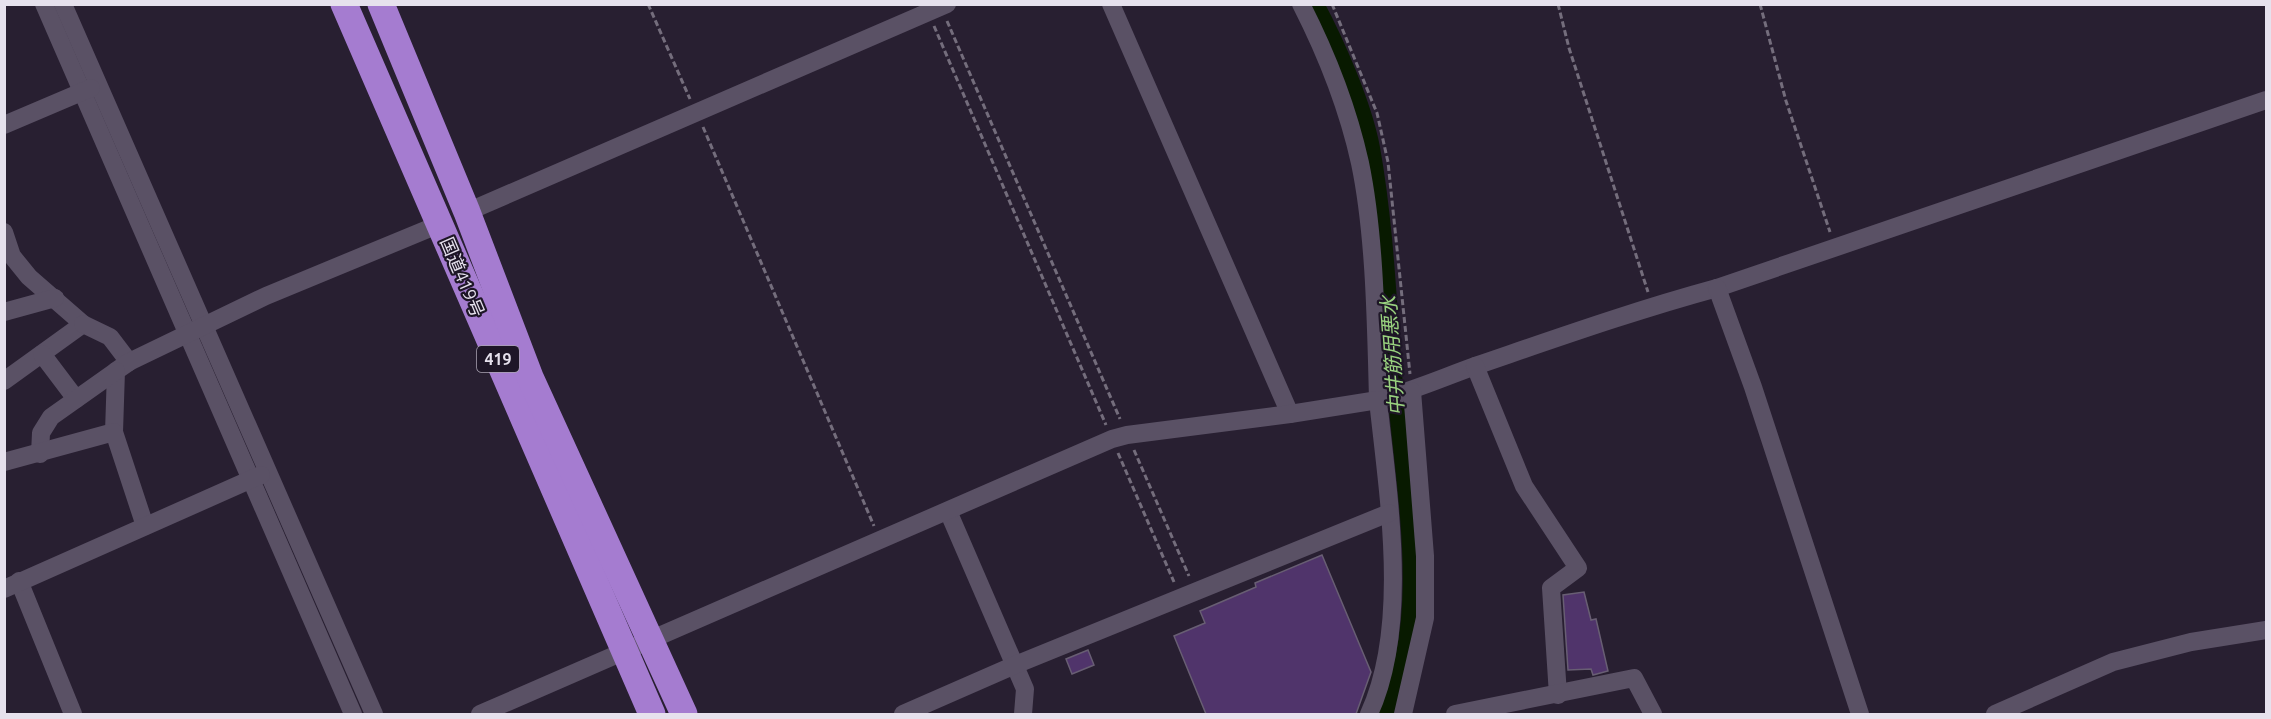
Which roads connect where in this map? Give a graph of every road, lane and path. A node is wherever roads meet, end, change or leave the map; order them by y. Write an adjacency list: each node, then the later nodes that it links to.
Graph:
1 (44, 4): 12 (street)
2 (63, 4): 12 (street)
3 (344, 4): 17 (highway, 国道419号 / 419)
4 (381, 4): 16 (highway, 国道419号 / 419)
5 (648, 4): 14 (path)
6 (1111, 4): 33 (street)
7 (1301, 4): 32 (street)
8 (1332, 4): 30 (path)
9 (1558, 4): 22 (path)
10 (1760, 4): 19 (path)
11 (939, 8): 14 (street); 35 (path); 35 (path)
12 (90, 89): 15 (street); 25 (street)
13 (2266, 100): 19 (street)
14 (697, 113): 16 (street); 42 (path)
15 (4, 125)
16 (466, 212): 46 (highway, 国道419号 / 419)
17 (440, 224): 25 (street); 47 (highway, 国道419号 / 419)
18 (4, 232): 21 (street)
19 (1835, 248): 20 (street)
20 (1717, 288): 22 (street); 62 (street)
21 (55, 298): 23 (street); 24 (street)
22 (1652, 306): 28 (street)
23 (4, 312)
24 (83, 324): 26 (street); 27 (street)
25 (195, 331): 27 (street); 38 (street)
26 (42, 354): 29 (street); 31 (street)
27 (123, 366): 31 (street); 34 (street)
28 (1475, 366): 30 (street); 49 (street)
29 (4, 381)
30 (1412, 391): 32 (street); 59 (street)
31 (76, 399): 36 (street)
32 (1378, 400): 33 (street); 40 (street)
33 (1290, 414): 35 (street)
34 (114, 432): 36 (street); 41 (street)
35 (1120, 437): 39 (street); 44 (path); 44 (path)
36 (40, 454): 37 (street)
37 (4, 462)
38 (259, 476): 41 (street); 52 (street); 53 (street)
39 (948, 511): 42 (street); 48 (street)
40 (1389, 513): 44 (street); 58 (street)
41 (145, 526): 43 (street)
42 (880, 541): 46 (street)
43 (12, 585): 51 (street)
44 (1188, 594): 48 (street)
45 (2266, 630): 63 (street)
46 (649, 640): 47 (street); 56 (highway, 国道419号 / 419)
47 (625, 652): 54 (street); 55 (highway, 国道419号 / 419)
48 (1015, 665): 50 (street); 57 (street)
49 (1557, 695): 60 (street); 61 (street)
50 (1029, 713)
51 (73, 714)
52 (353, 714)
53 (374, 714)
54 (480, 714)
55 (652, 714)
56 (684, 714)
57 (903, 714)
58 (1369, 714)
59 (1402, 714)
60 (1455, 714)
61 (1653, 714)
62 (1860, 714)
63 (1995, 714)

